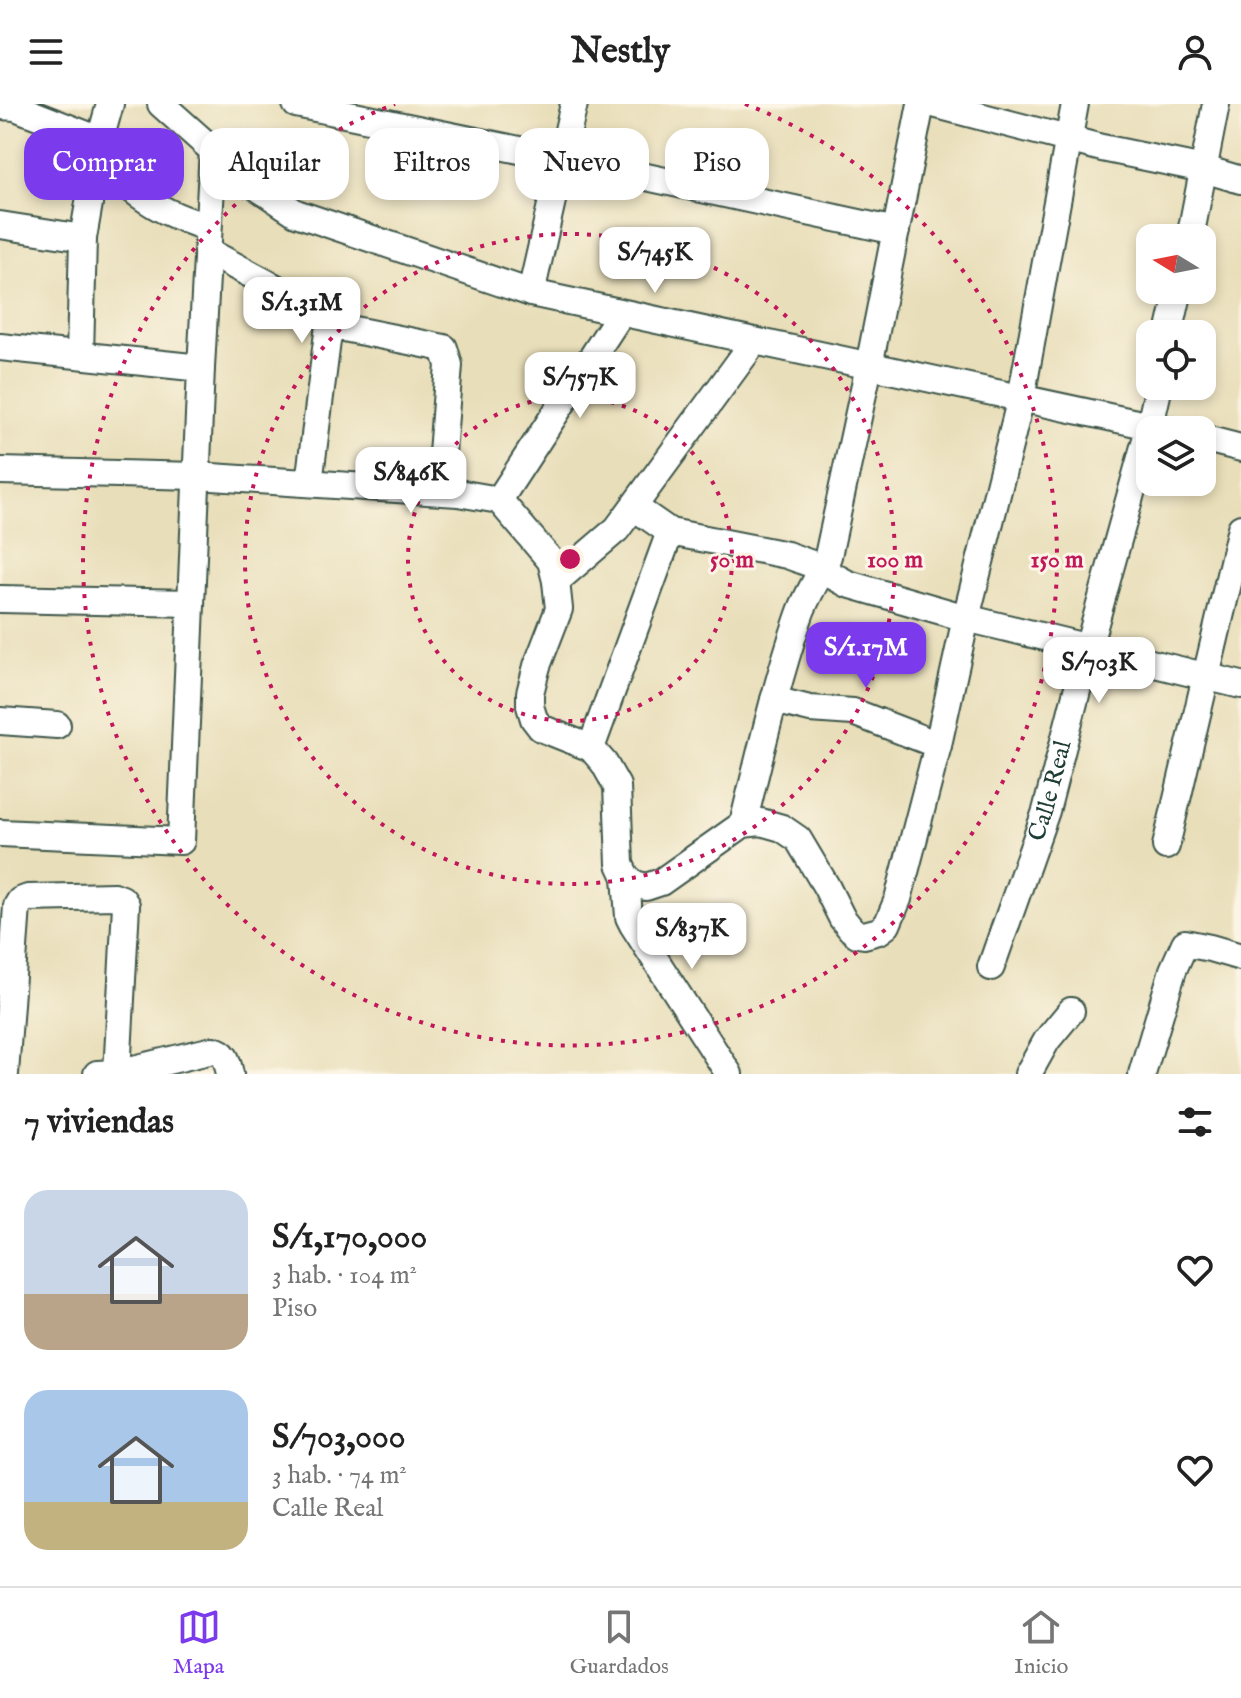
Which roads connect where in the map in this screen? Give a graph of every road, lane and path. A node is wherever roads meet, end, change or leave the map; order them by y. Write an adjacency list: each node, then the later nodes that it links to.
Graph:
1 (110, 104): 11 (street)
2 (161, 104): 13 (street)
3 (296, 104): 15 (street)
4 (574, 104): 12 (street)
5 (921, 104): 27 (street)
6 (933, 104): 14 (street)
7 (1075, 104): 14 (street)
8 (1216, 104): 16 (street)
9 (0, 106): 10 (street)
10 (56, 128)
11 (104, 128)
12 (569, 128)
13 (200, 138)
14 (1069, 139): 16 (street); 38 (street)
15 (515, 149)
16 (1202, 177): 18 (street); 19 (street); 25 (street)
17 (649, 178): 27 (street)
18 (1241, 180)
19 (1241, 199)
20 (90, 200): 28 (street)
21 (147, 200): 29 (street)
22 (210, 200): 29 (street)
23 (276, 200): 30 (street)
24 (553, 200): 30 (street)
25 (1193, 224)
26 (0, 225): 28 (street)
27 (896, 231): 36 (street)
28 (83, 238): 35 (street)
29 (208, 240): 32 (street); 37 (street)
30 (531, 293): 31 (street)
31 (621, 313): 33 (street); 47 (street)
32 (329, 325): 44 (street); 45 (street)
33 (754, 342): 36 (street); 48 (street)
34 (0, 347): 35 (street)
35 (80, 355): 37 (street)
36 (869, 366): 38 (street); 51 (street)
37 (201, 368): 43 (street)
38 (1021, 398): 39 (street); 55 (street)
39 (1136, 423)
40 (1216, 442): 41 (street)
41 (1241, 448)
42 (0, 471): 43 (street)
43 (197, 476): 44 (street); 54 (street)
44 (309, 483): 45 (street)
45 (439, 491): 47 (street)
46 (1138, 496): 56 (street, Calle Real)
47 (499, 500): 52 (street)
48 (634, 507): 50 (street); 52 (street)
49 (1241, 528): 57 (street)
50 (670, 532): 51 (street); 63 (street)
51 (822, 571): 55 (street); 59 (street)
52 (556, 581): 63 (street)
53 (0, 599): 54 (street)
54 (191, 603): 65 (street)
55 (966, 618): 56 (street); 62 (street)
56 (1088, 648): 57 (street); 69 (street, Calle Real)
57 (1206, 677): 58 (street); 66 (street)
58 (1241, 685)
59 (774, 700): 62 (street); 64 (street)
60 (0, 721): 61 (street)
61 (57, 725)
62 (938, 745): 64 (street)
63 (591, 748): 67 (street)
64 (743, 824): 67 (street)
65 (0, 833)
66 (1166, 846)
67 (626, 877): 75 (street)
68 (1241, 957): 71 (street)
69 (991, 967)
70 (1071, 1011): 76 (street)
71 (1151, 1072)
72 (5, 1074): 73 (street)
73 (110, 1074): 74 (street)
74 (230, 1074)
75 (729, 1074)
76 (1028, 1074)

